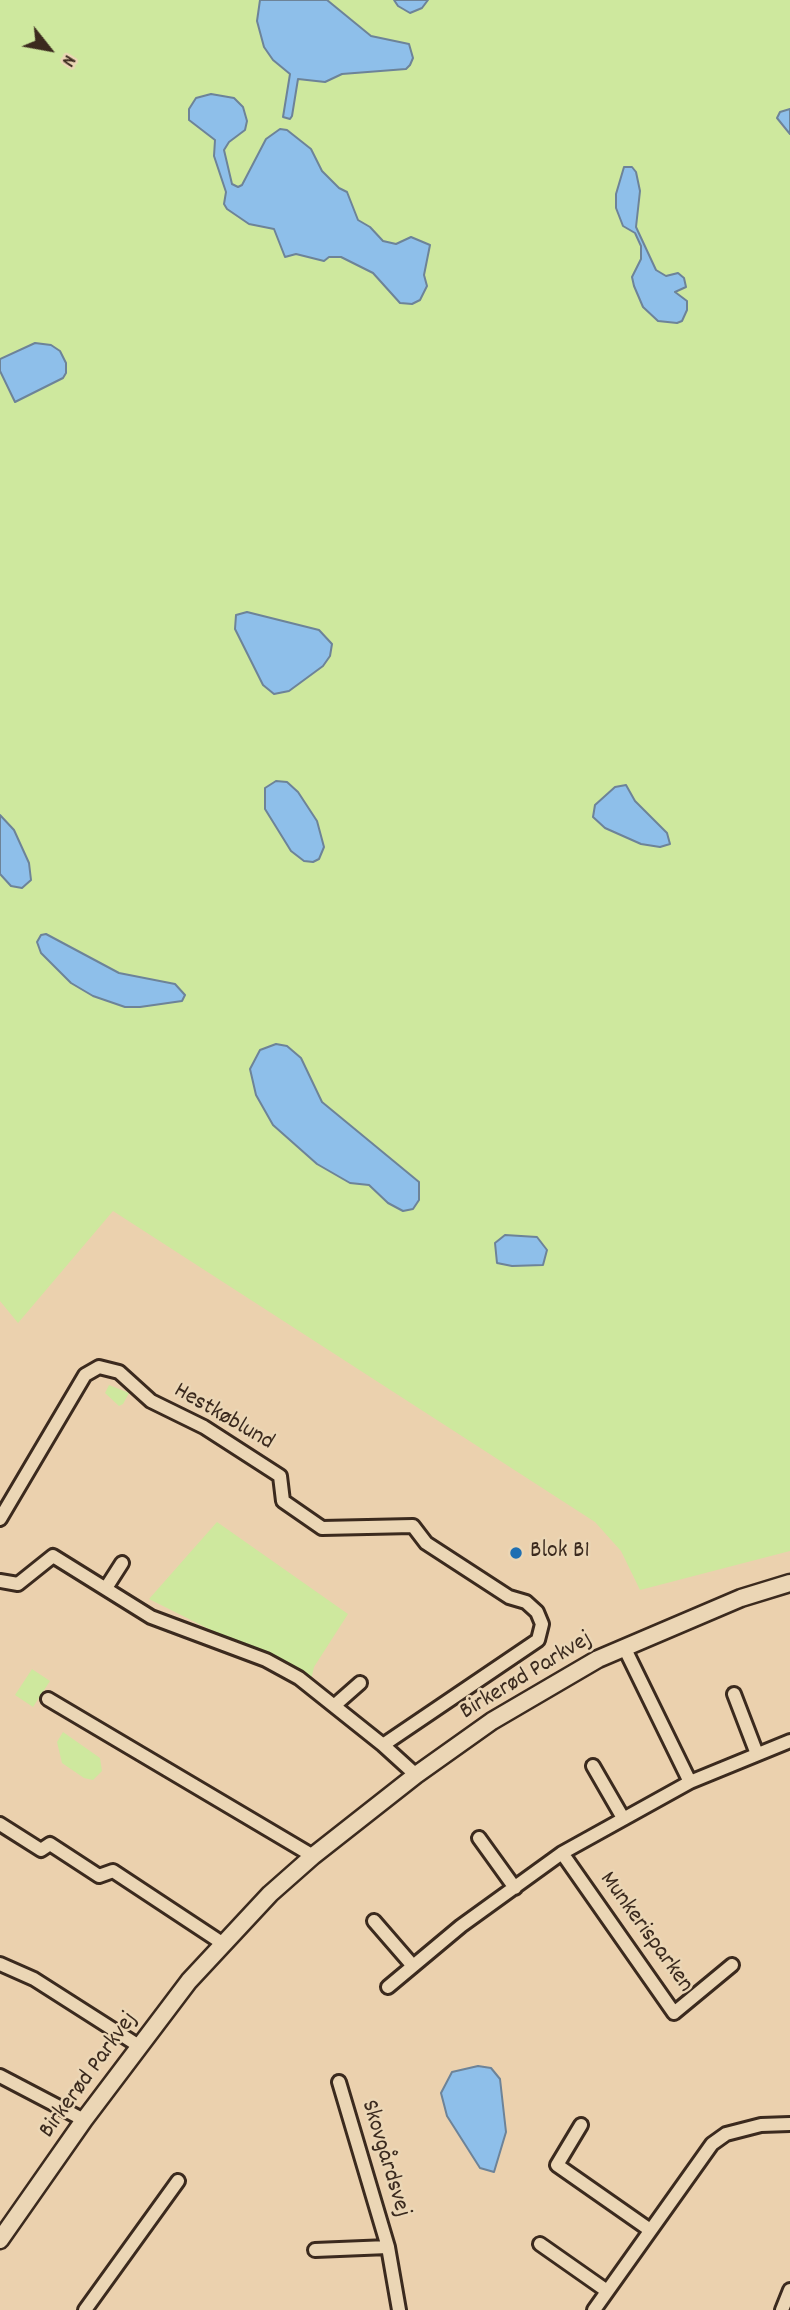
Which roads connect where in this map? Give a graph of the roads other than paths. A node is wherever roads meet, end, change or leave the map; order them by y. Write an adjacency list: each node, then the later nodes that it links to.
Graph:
1 (0, 1519): 12 (street, Hestkøblund)
2 (122, 1563): 5 (street)
3 (0, 1581): 5 (street)
4 (790, 1583): 6 (street, Birkerød Parkvej)
5 (106, 1588): 10 (street)
6 (624, 1647): 15 (street, Birkerød Parkvej); 16 (street)
7 (360, 1683): 10 (street)
8 (734, 1694): 13 (street)
9 (48, 1699): 21 (street)
10 (335, 1705): 12 (street)
11 (790, 1741): 13 (street)
12 (383, 1745): 15 (street)
13 (757, 1754): 16 (street)
14 (593, 1766): 17 (street)
15 (416, 1774): 21 (street, Birkerød Parkvej)
16 (691, 1782): 17 (street)
17 (623, 1818): 20 (street)
18 (0, 1824): 24 (street)
19 (479, 1838): 22 (street)
20 (562, 1853): 22 (street); 26 (street, Munkerisparken)
21 (313, 1856): 24 (street, Birkerød Parkvej)
22 (515, 1888): 27 (street)
23 (374, 1921): 27 (street)
24 (222, 1943): 29 (street, Birkerød Parkvej)
25 (0, 1964): 29 (street)
26 (732, 1965)
27 (413, 1966): 28 (street)
28 (388, 1987)
29 (139, 2046): 32 (street, Birkerød Parkvej)
30 (0, 2076): 32 (street)
31 (340, 2082): 39 (street, Skovgårdsvej)
32 (84, 2120): 37 (street, Birkerød Parkvej)
33 (790, 2124): 36 (street)
34 (581, 2125): 36 (street)
35 (178, 2181): 43 (street)
36 (650, 2230): 42 (street)
37 (0, 2240)
38 (540, 2244): 42 (street)
39 (388, 2247): 40 (street, Skovgårdsvej); 44 (street, Skovgårdsvej)
40 (314, 2250)
41 (790, 2290): 46 (street)
42 (607, 2291): 45 (street)
43 (85, 2310)
44 (399, 2310)
45 (594, 2310)
46 (782, 2310)

